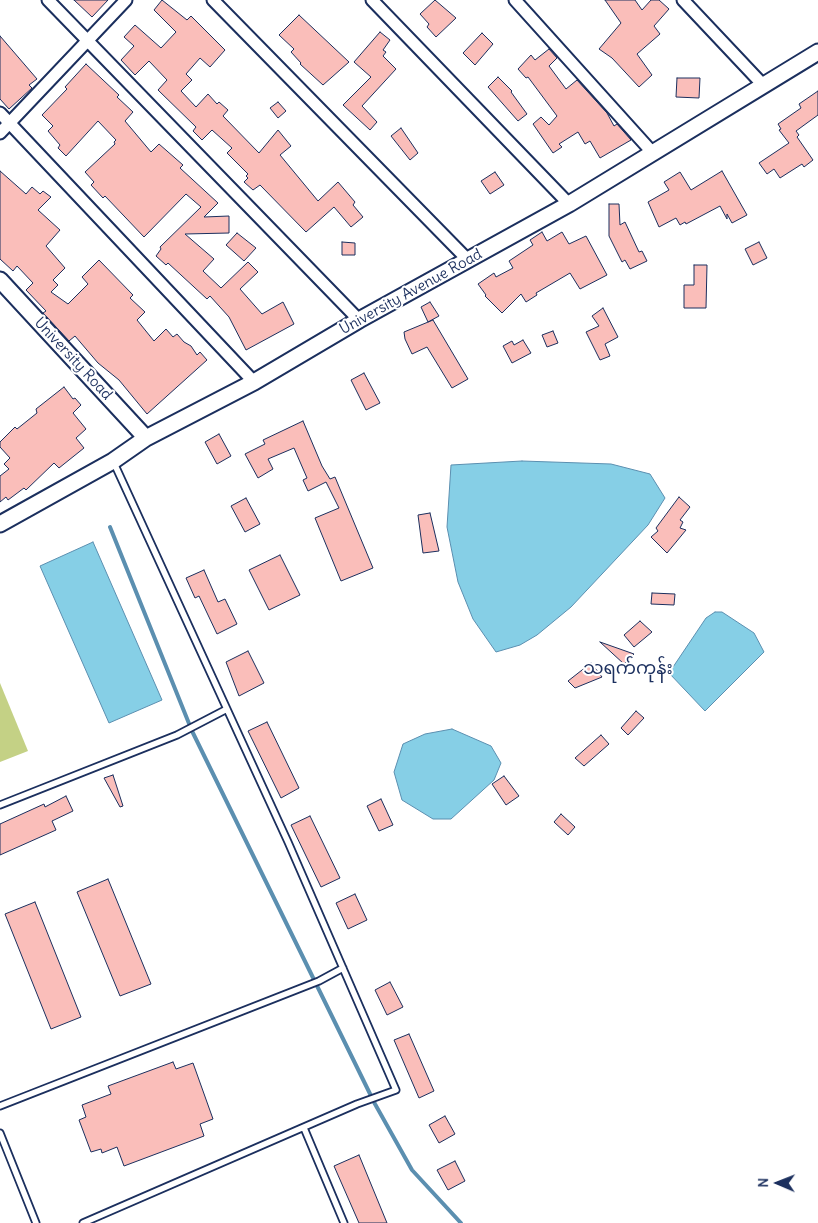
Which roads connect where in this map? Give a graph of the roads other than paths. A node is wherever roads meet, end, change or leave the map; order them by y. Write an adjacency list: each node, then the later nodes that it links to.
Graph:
1 (48, 0): 7 (street)
2 (126, 0): 7 (street)
3 (213, 0): 15 (street)
4 (372, 0): 14 (street)
5 (515, 0): 13 (street)
6 (683, 0): 9 (street)
7 (88, 42): 11 (street); 17 (street)
8 (818, 52): 9 (main road, University Avenue Road)
9 (764, 86): 13 (main road, University Avenue Road)
10 (0, 113): 11 (street)
11 (10, 123): 12 (street); 18 (street)
12 (0, 133)
13 (652, 152): 14 (main road, University Avenue Road)
14 (569, 204): 15 (main road, University Avenue Road)
15 (468, 260): 17 (main road, University Avenue Road)
16 (0, 280): 19 (main road, University Road)
17 (359, 320): 18 (main road, University Avenue Road)
18 (254, 382): 19 (main road, University Avenue Road)
19 (146, 438): 20 (main road, University Avenue Road)
20 (113, 461): 21 (main road, University Avenue Road); 22 (lane)
21 (0, 524)
22 (227, 709): 23 (lane); 24 (lane)
23 (0, 805)
24 (343, 968): 25 (lane); 26 (lane)
25 (0, 1106)
26 (304, 1128): 29 (lane); 30 (lane)
27 (0, 1133): 28 (lane)
28 (36, 1223)
29 (83, 1223)
30 (344, 1223)

